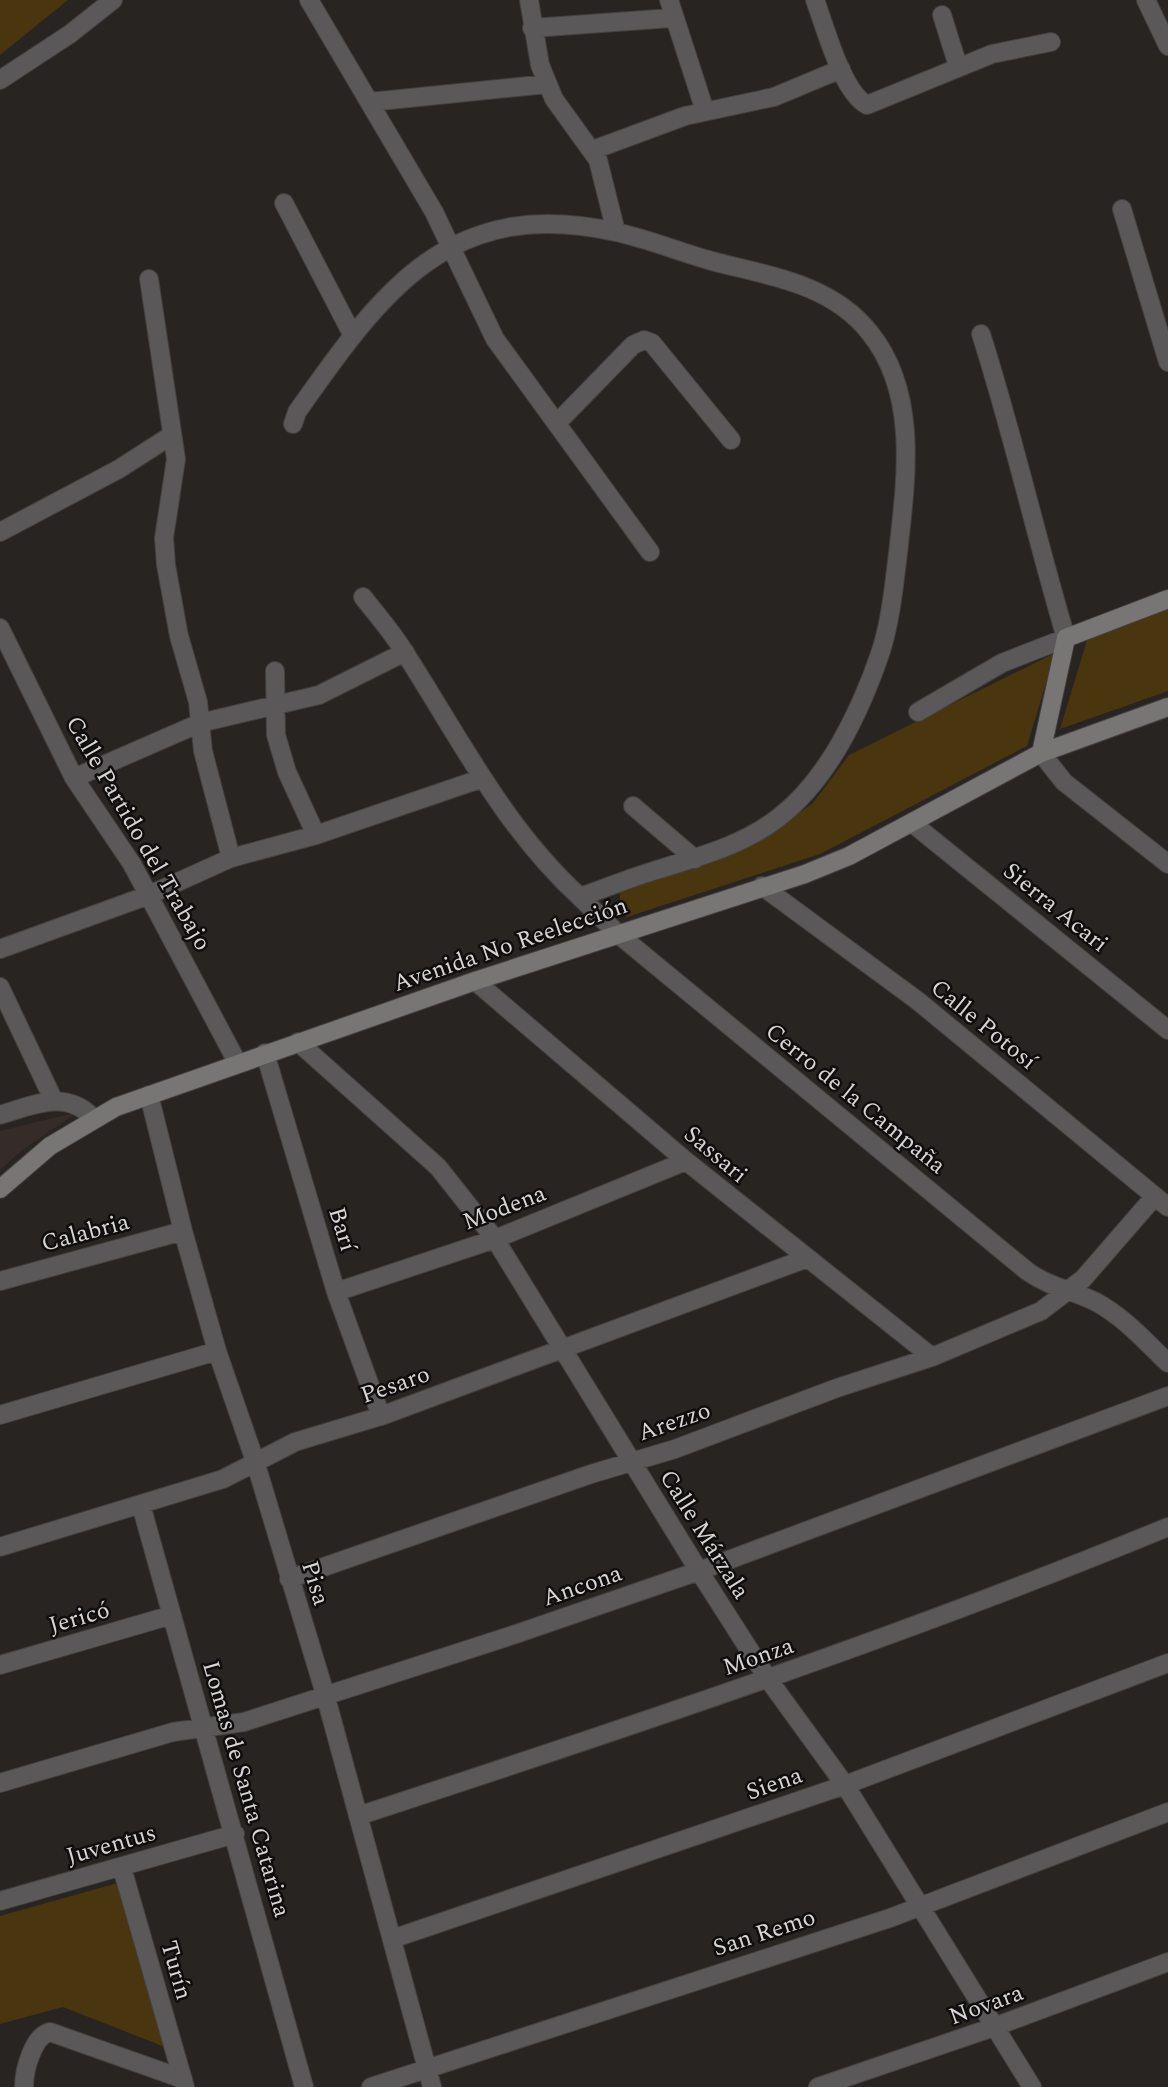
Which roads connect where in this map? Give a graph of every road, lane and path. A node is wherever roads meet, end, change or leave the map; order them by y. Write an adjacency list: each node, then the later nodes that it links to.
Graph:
1 (113, 0): 13 (street)
2 (309, 0): 15 (street)
3 (529, 0): 8 (street)
4 (815, 0): 12 (street)
5 (1146, 0): 10 (street)
6 (670, 9): 8 (street); 16 (street)
7 (942, 15): 11 (street)
8 (532, 28): 14 (street)
9 (1051, 42): 11 (street)
10 (1168, 46)
11 (958, 66): 12 (street)
12 (841, 69): 16 (street)
13 (0, 80)
14 (547, 84): 15 (street); 17 (street)
15 (370, 102): 21 (street)
16 (705, 110): 17 (street)
17 (593, 150): 20 (street)
18 (284, 203): 23 (street)
19 (1122, 209): 25 (street)
20 (616, 232): 21 (street); 49 (street)
21 (452, 244): 23 (street); 26 (street)
22 (149, 279): 28 (street)
23 (352, 334): 27 (street)
24 (981, 334): 35 (street)
25 (1168, 362)
26 (557, 423): 29 (street); 31 (street)
27 (293, 424)
28 (172, 435): 30 (street); 41 (street)
29 (731, 440)
30 (0, 532)
31 (650, 552)
32 (363, 597): 36 (street, Cerro de la Campaña)
33 (1168, 599): 35 (street)
34 (0, 628): 43 (street, Calle Partido del Trabajo)
35 (1066, 639): 40 (street); 42 (street)
36 (405, 652): 38 (street); 44 (street, Cerro de la Campaña)
37 (275, 671): 38 (street)
38 (275, 707): 41 (street); 47 (street)
39 (1168, 707): 42 (street, Avenida No Reelección)
40 (918, 712)
41 (200, 723): 43 (street); 48 (street)
42 (1041, 753): 46 (street, Avenida No Reelección); 50 (street)
43 (74, 778): 52 (street, Calle Partido del Trabajo)
44 (483, 778): 47 (street); 53 (street, Cerro de la Campaña)
45 (633, 806): 49 (street)
46 (912, 823): 51 (street, Avenida No Reelección); 58 (street, Sierra Acari)
47 (316, 835): 48 (street)
48 (232, 858): 52 (street)
49 (695, 859): 53 (street)
50 (1168, 864)
51 (762, 886): 54 (street, Avenida No Reelección); 68 (street, Calle Potosí)
52 (149, 895): 55 (street); 61 (street, Calle Partido del Trabajo)
53 (580, 897): 54 (street, Cerro de la Campaña)
54 (618, 934): 56 (street, Avenida No Reelección); 74 (street, Cerro de la Campaña)
55 (0, 949)
56 (475, 981): 59 (street, Avenida No Reelección); 66 (street, Sassari)
57 (0, 987): 63 (street)
58 (1168, 1030)
59 (298, 1042): 60 (street, Avenida No Reelección); 70 (street, Calle Márzala)
60 (265, 1053): 61 (street, Avenida No Reelección); 73 (street, Barí)
61 (237, 1062): 62 (street, Avenida No Reelección)
62 (149, 1095): 65 (street, Avenida No Reelección); 69 (street, Pisa)
63 (54, 1101): 64 (street); 65 (street)
64 (0, 1115)
65 (93, 1118): 67 (street, Avenida No Reelección)
66 (686, 1161): 70 (street, Modena); 71 (street, Sassari)
67 (0, 1189)
68 (1161, 1202): 74 (street, Arezzo)
69 (183, 1231): 72 (street, Calabria); 76 (street, Pisa)
70 (495, 1239): 73 (street, Modena); 75 (street, Calle Márzala)
71 (805, 1259): 75 (street, Pesaro); 77 (street, Sassari)
72 (0, 1281)
73 (336, 1292): 81 (street, Barí)
74 (1067, 1293): 77 (street, Arezzo); 78 (street, Cerro de la Campaña)
75 (561, 1350): 81 (street, Pesaro); 83 (street, Calle Márzala)
76 (217, 1351): 80 (street); 82 (street, Pisa)
77 (932, 1357): 83 (street, Arezzo)
78 (1168, 1363)
79 (1168, 1396): 87 (street, Ancona)
80 (0, 1415)
81 (380, 1416): 82 (street, Pesaro)
82 (255, 1461): 84 (street, Pesaro); 88 (street, Pisa)
83 (631, 1462): 87 (street, Calle Márzala); 88 (street, Arezzo)
84 (141, 1505): 86 (street, Pesaro); 89 (street, Lomas de Santa Catarina)
85 (1168, 1527): 92 (street, Monza)
86 (0, 1547)
87 (699, 1571): 92 (street, Calle Márzala); 93 (street, Ancona)
88 (289, 1579): 93 (street, Pisa)
89 (172, 1615): 91 (street, Jericó); 94 (street, Lomas de Santa Catarina)
90 (1168, 1663): 96 (street, Siena)
91 (0, 1665)
92 (768, 1679): 96 (street, Calle Márzala); 98 (street, Monza)
93 (325, 1694): 94 (street, Ancona); 98 (street, Pisa)
94 (204, 1726): 95 (street, Ancona); 99 (street, Lomas de Santa Catarina)
95 (0, 1783)
96 (845, 1785): 102 (street, Calle Márzala); 103 (street, Siena)
97 (1168, 1812): 102 (street, San Remo)
98 (358, 1816): 103 (street, Pisa)
99 (235, 1834): 100 (street, Juventus); 109 (street, Lomas de Santa Catarina)
100 (122, 1868): 101 (street, Juventus); 107 (street, Turín)
101 (0, 1901)
102 (919, 1908): 105 (street, Calle Márzala); 106 (street, San Remo)
103 (392, 1939): 106 (street, Pisa)
104 (1168, 1962): 105 (street, Novara)
105 (994, 2027): 112 (street, Novara); 113 (street, Calle Márzala)
106 (427, 2068): 110 (street, San Remo); 111 (street, Pisa)
107 (184, 2083): 108 (street)
108 (24, 2087)
109 (303, 2087)
110 (371, 2087)
111 (432, 2087)
112 (818, 2087)
113 (1032, 2087)

